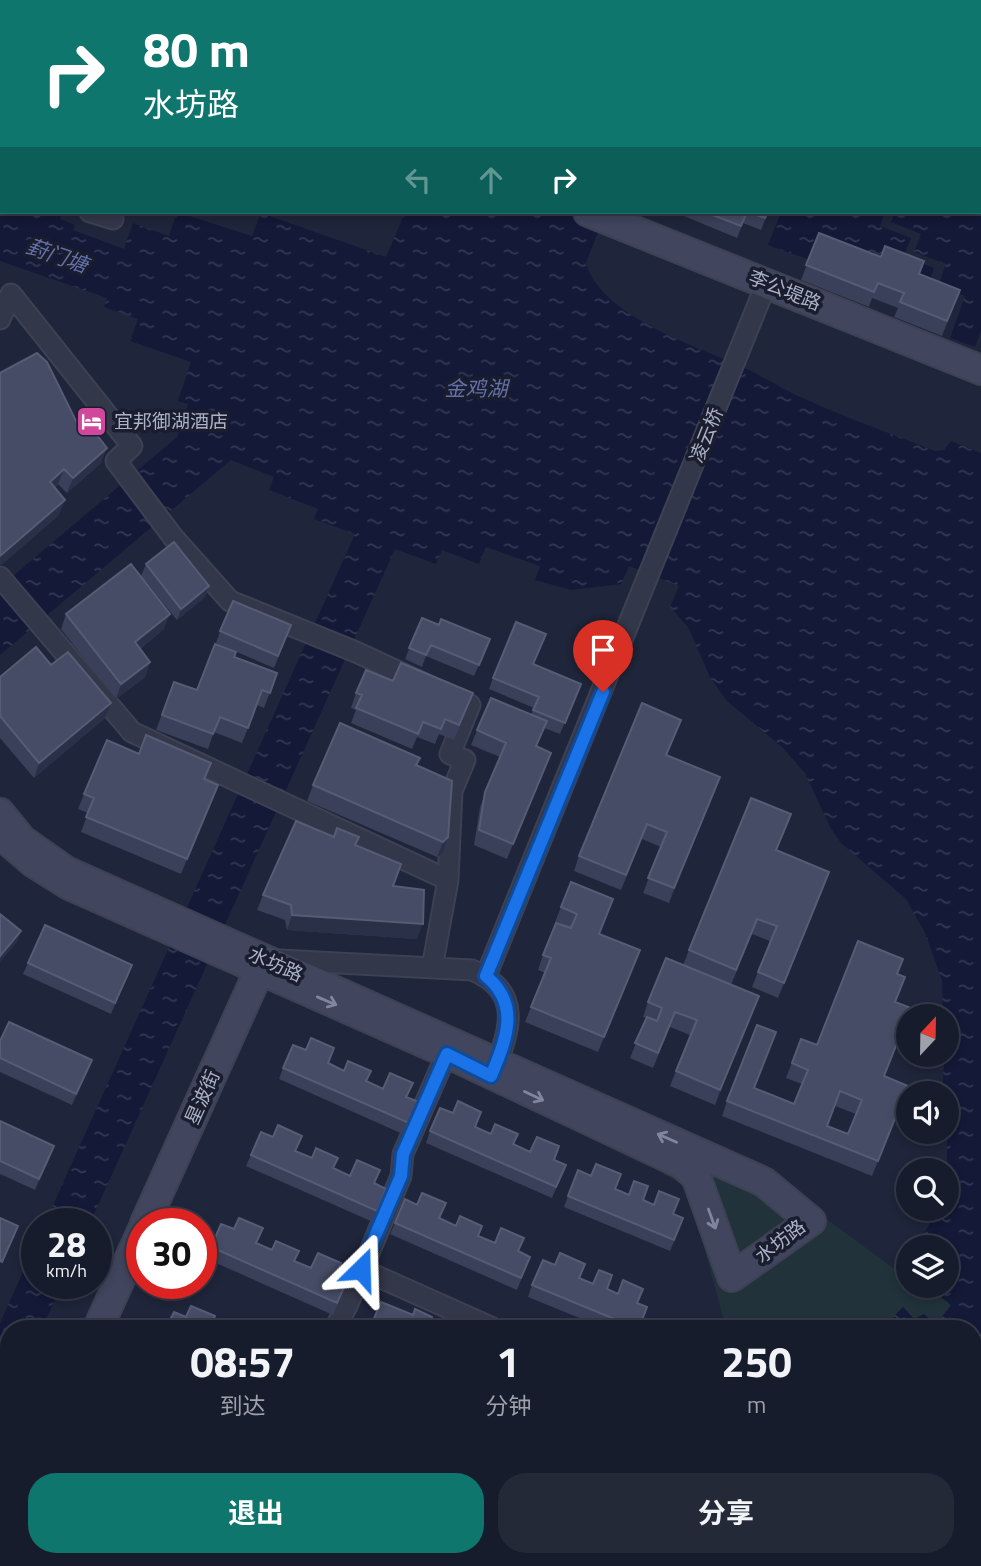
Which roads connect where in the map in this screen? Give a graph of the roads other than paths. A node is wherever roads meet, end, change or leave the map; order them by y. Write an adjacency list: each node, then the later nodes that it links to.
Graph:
1 (97, 214): 3 (street)
2 (593, 214): 4 (street, 李公堤路)
3 (113, 219)
4 (767, 282): 6 (street, 李公堤路); 14 (street, 凌云桥)
5 (0, 319): 10 (street)
6 (981, 370)
7 (0, 578): 10 (street)
8 (0, 813): 11 (street, 水坊路)
9 (0, 834): 11 (street, 水坊路)
10 (448, 880): 13 (street)
11 (165, 923): 12 (street, 水坊路)
12 (261, 965): 13 (street); 15 (street, 水坊路, one-way to 15); 16 (street, 水坊路); 17 (street, 星波街)
13 (432, 968): 14 (street)
14 (486, 976): 16 (street)
15 (447, 1054): 16 (street, 水坊路); 19 (street)
16 (494, 1069): 16 (street, 水坊路, one-way to 16)
17 (152, 1208)
18 (126, 1266): 20 (street)
19 (361, 1269): 21 (street); 22 (street)
20 (102, 1320)
21 (339, 1320)
22 (475, 1320)

